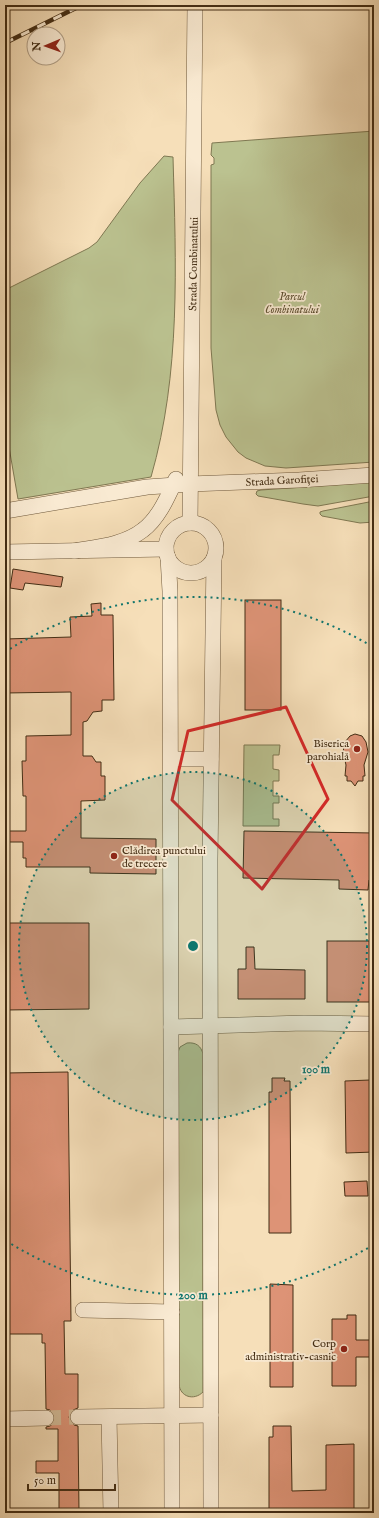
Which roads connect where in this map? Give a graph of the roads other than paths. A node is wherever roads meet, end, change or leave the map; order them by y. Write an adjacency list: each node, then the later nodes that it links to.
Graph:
1 (195, 5): 2 (street, Strada Combinatului)
2 (190, 449): 4 (street, Strada Combinatului); 5 (street)
3 (374, 475): 4 (street, Strada Garofiței)
4 (190, 484): 5 (street, Strada Garofiței); 7 (street, Strada Combinatului)
5 (174, 485): 6 (street, Strada Garofiței); 8 (street)
6 (5, 511)
7 (190, 523): 10 (street); 11 (street)
8 (74, 551): 9 (street); 10 (street)
9 (5, 552)
10 (167, 553): 11 (street); 12 (street)
11 (214, 558): 13 (street)
12 (171, 759): 13 (street); 16 (street)
13 (211, 759): 15 (street)
14 (374, 1024): 15 (street)
15 (210, 1026): 16 (street); 19 (street)
16 (171, 1027): 18 (street)
17 (83, 1310): 18 (street)
18 (172, 1312): 20 (street)
19 (212, 1415): 20 (street); 27 (street)
20 (172, 1416): 22 (street); 26 (street)
21 (78, 1417): 22 (street)
22 (109, 1417): 25 (street)
23 (46, 1418): 24 (street)
24 (5, 1419)
25 (111, 1513)
26 (172, 1513)
27 (211, 1513)

